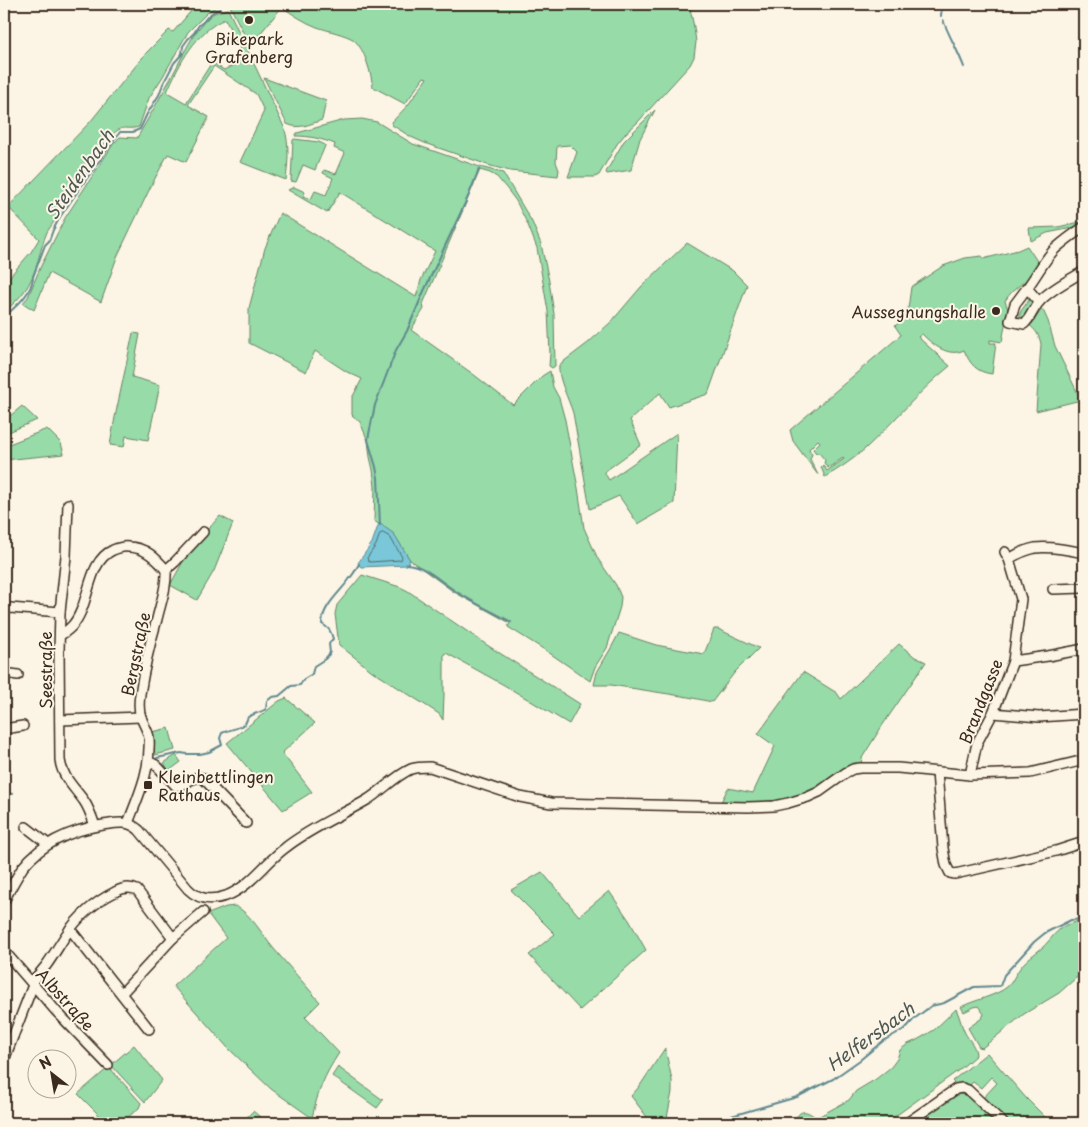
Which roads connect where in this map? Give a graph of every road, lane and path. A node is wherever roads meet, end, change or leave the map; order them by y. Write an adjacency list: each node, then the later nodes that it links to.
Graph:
1 (1084, 227): 3 (street)
2 (1084, 271): 4 (street)
3 (1027, 288): 4 (street); 4 (street)
4 (1039, 302)
5 (68, 504): 12 (street, Seestraße)
6 (202, 532): 8 (street)
7 (1084, 553): 17 (street, Brandgasse)
8 (166, 570): 14 (street); 22 (street, Bergstraße)
9 (1084, 588): 10 (street)
10 (1052, 590)
11 (4, 609): 12 (street)
12 (60, 612): 13 (street, Seestraße)
13 (60, 622): 14 (street); 15 (street, Seestraße)
14 (73, 624): 15 (street)
15 (60, 635): 23 (street, Seestraße)
16 (1084, 649): 17 (street)
17 (1013, 661): 20 (street, Brandgasse)
18 (4, 673): 19 (street)
19 (18, 675)
20 (993, 713): 21 (street); 29 (street, Brandgasse)
21 (1084, 714)
22 (141, 718): 23 (street); 27 (street, Bergstraße)
23 (60, 720): 32 (street, Seestraße)
24 (23, 726): 25 (street)
25 (4, 729)
26 (1084, 760): 29 (street)
27 (148, 761): 30 (street, Bergstraße); 31 (street)
28 (937, 772): 29 (street); 30 (street); 34 (street)
29 (970, 775)
30 (128, 823): 32 (street)
31 (246, 823)
32 (95, 826): 35 (street)
33 (26, 827): 35 (street)
34 (1084, 842)
35 (48, 844): 36 (street)
36 (4, 901)
37 (203, 912): 39 (street)
38 (70, 929): 39 (street); 41 (street); 42 (street)
39 (173, 938): 42 (street)
40 (4, 951): 41 (street, Albstraße)
41 (32, 983): 44 (street); 45 (street, Albstraße)
42 (122, 994): 43 (street)
43 (150, 1029)
44 (4, 1060)
45 (108, 1065)
46 (907, 1123): 47 (street)
47 (1003, 1123)

